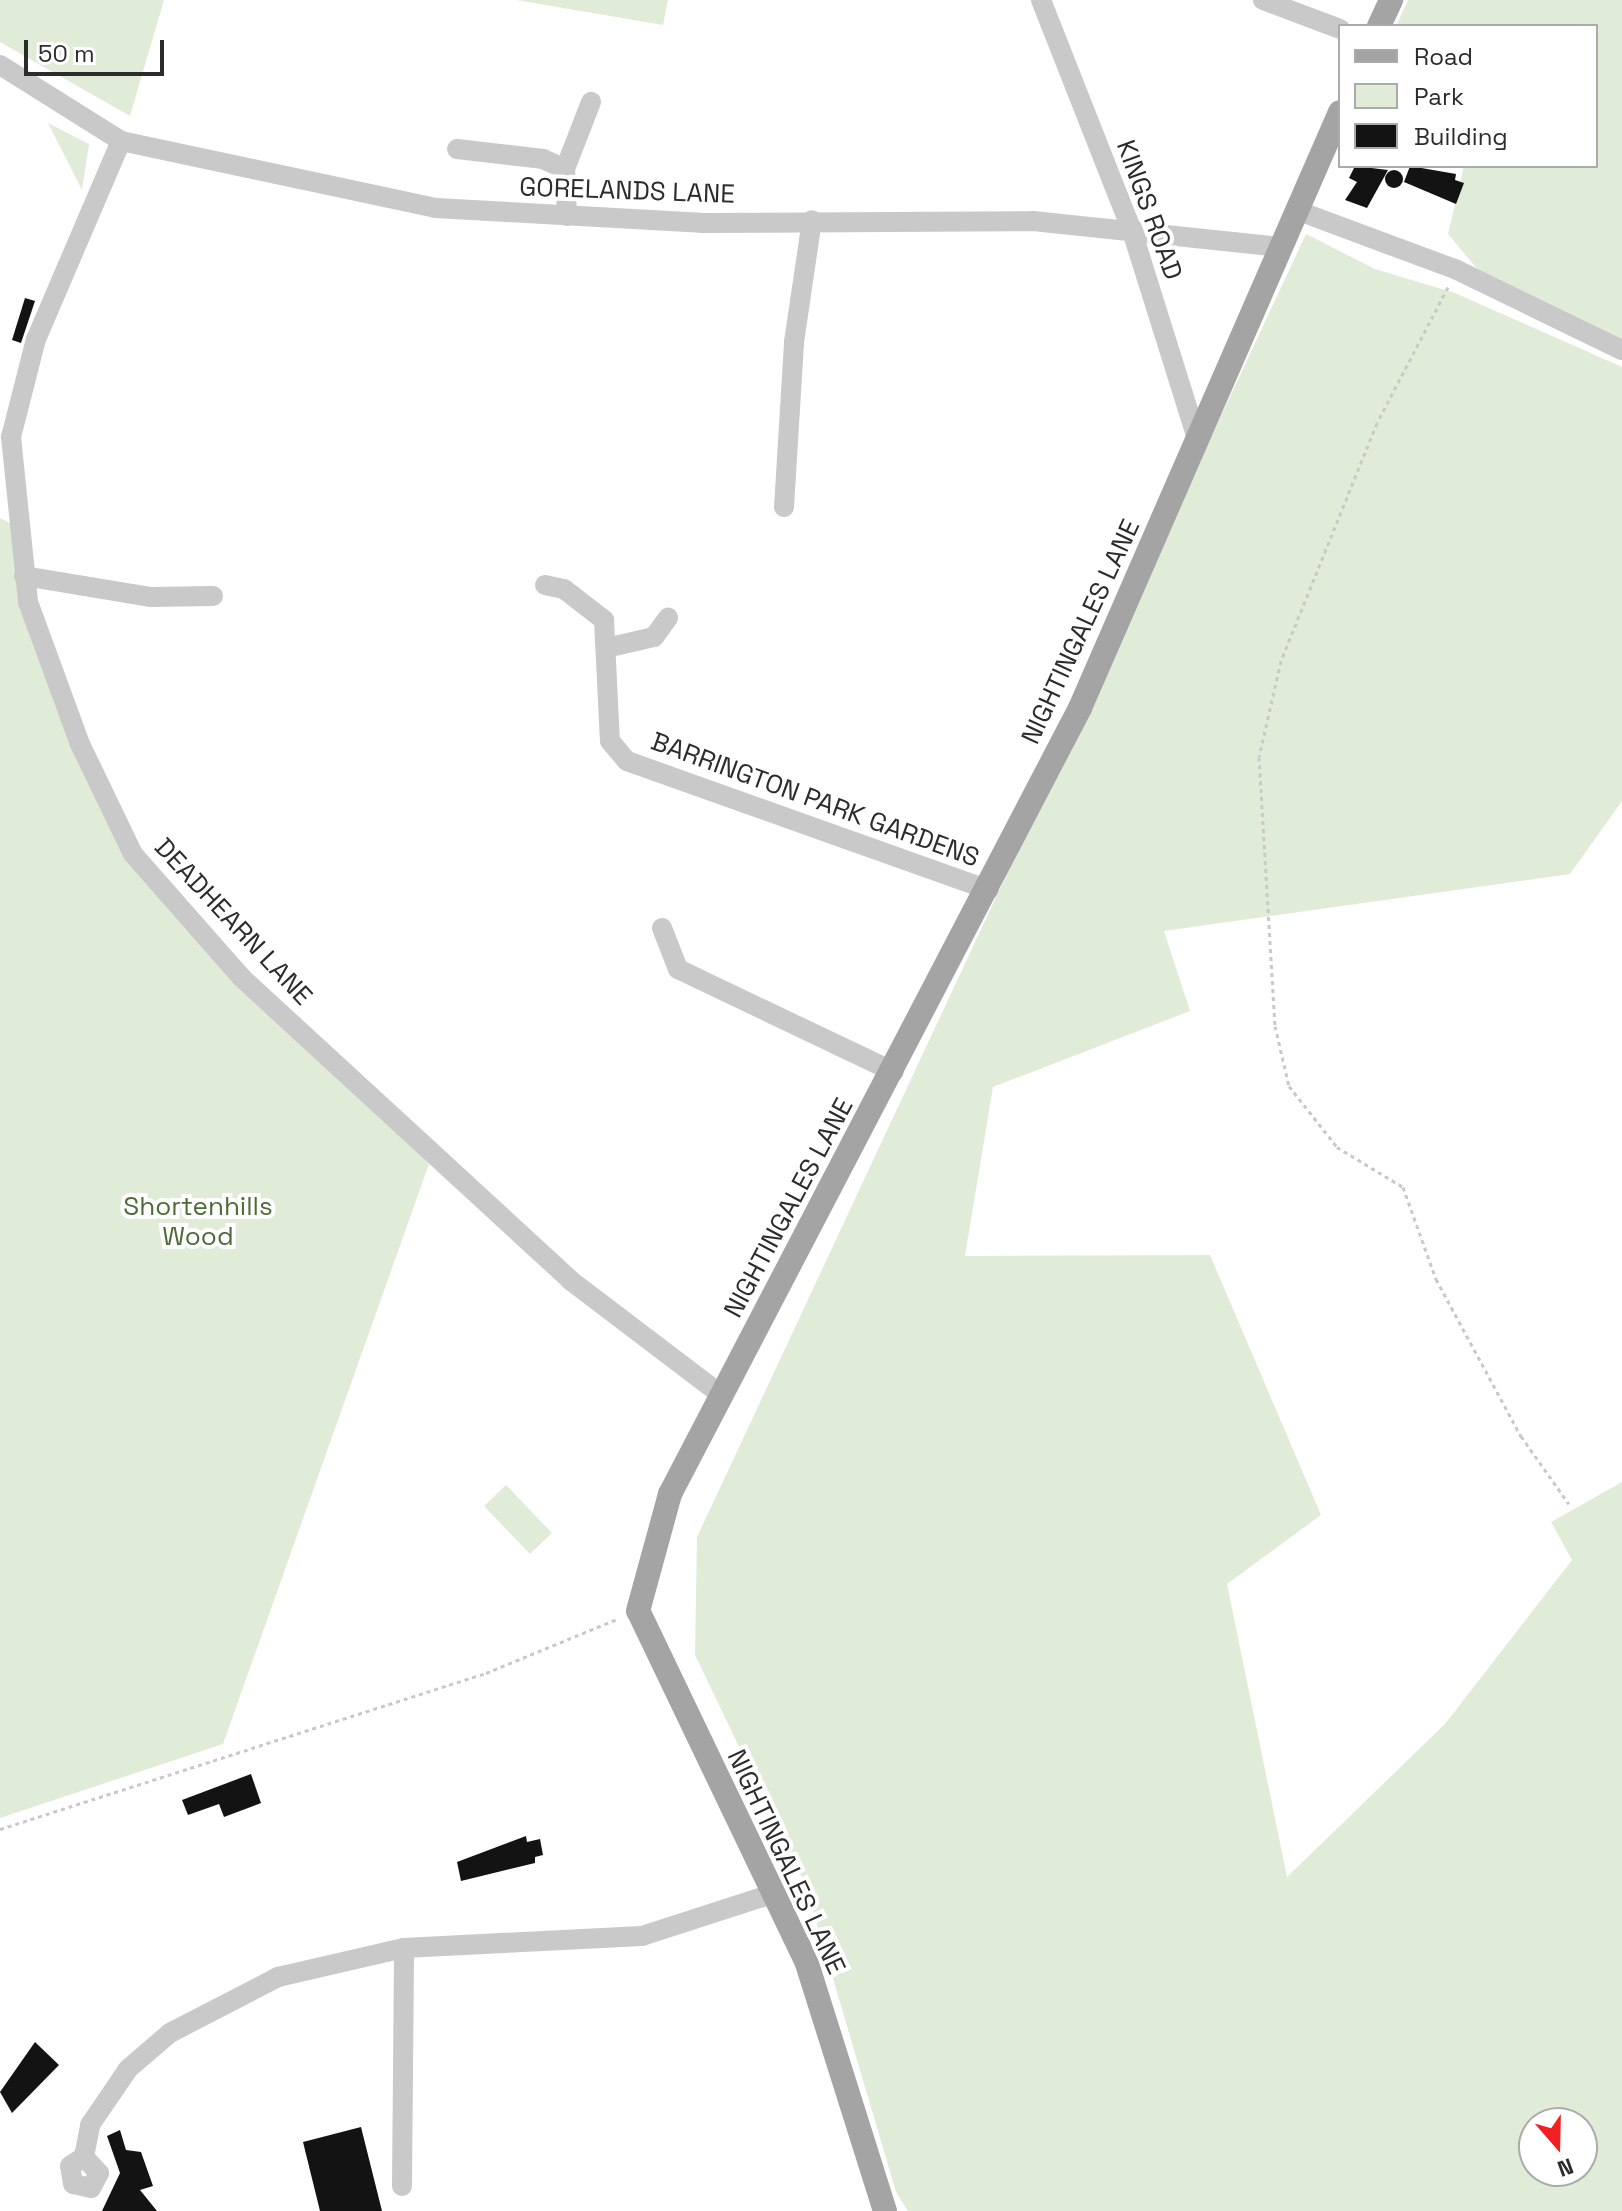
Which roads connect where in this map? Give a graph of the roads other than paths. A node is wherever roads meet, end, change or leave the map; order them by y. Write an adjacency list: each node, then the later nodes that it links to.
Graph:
1 (1041, 0): 15 (street, KINGS ROAD)
2 (1263, 0): 5 (street)
3 (1391, 0): 4 (main road)
4 (1380, 24)
5 (1338, 28)
6 (0, 65): 9 (street, GORELANDS LANE)
7 (591, 102): 11 (street)
8 (1338, 116): 12 (main road, NIGHTINGALES LANE)
9 (121, 141): 13 (street, GORELANDS LANE); 20 (street, DEADHEARN LANE)
10 (457, 149): 11 (street)
11 (565, 169): 13 (street)
12 (1296, 210): 16 (main road, NIGHTINGALES LANE); 17 (street)
13 (567, 216): 14 (street, GORELANDS LANE)
14 (812, 220): 15 (street, GORELANDS LANE); 19 (street)
15 (1132, 231): 16 (street, GORELANDS LANE); 18 (street, KINGS ROAD)
16 (1279, 247): 18 (main road, NIGHTINGALES LANE)
17 (1622, 350)
18 (1198, 442): 25 (main road, NIGHTINGALES LANE)
19 (784, 507)
20 (24, 576): 22 (street); 28 (street, DEADHEARN LANE)
21 (545, 585): 24 (street, BARRINGTON PARK GARDENS)
22 (213, 596)
23 (668, 618): 24 (street)
24 (606, 648): 25 (street, BARRINGTON PARK GARDENS)
25 (989, 890): 27 (main road, NIGHTINGALES LANE)
26 (662, 928): 27 (street)
27 (894, 1072): 28 (main road, NIGHTINGALES LANE)
28 (720, 1394): 29 (main road, NIGHTINGALES LANE)
29 (772, 1894): 30 (street); 33 (main road, NIGHTINGALES LANE)
30 (404, 1948): 31 (street); 32 (street)
31 (84, 2157)
32 (402, 2186)
33 (885, 2211)

